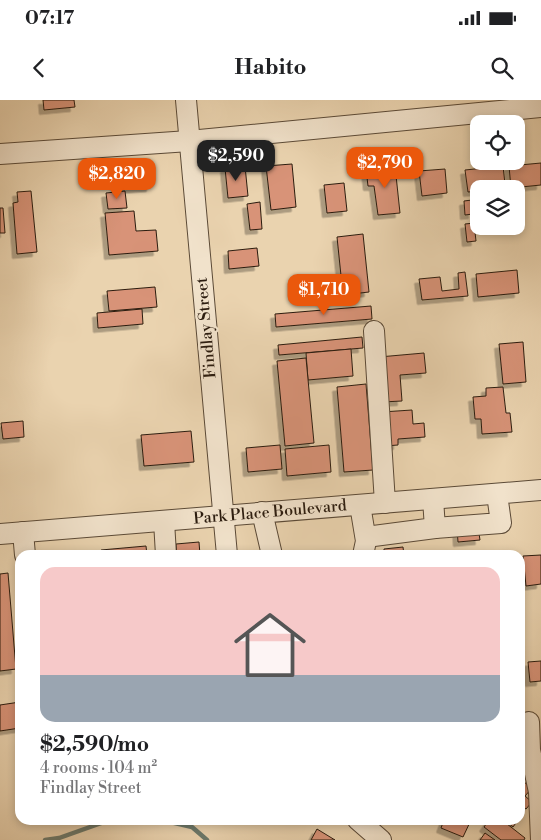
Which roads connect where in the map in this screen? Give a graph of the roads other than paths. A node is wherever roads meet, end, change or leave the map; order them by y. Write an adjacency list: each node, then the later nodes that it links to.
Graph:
1 (186, 100): 3 (street, Findlay Street)
2 (541, 107): 3 (street)
3 (190, 141): 4 (street); 12 (street, Findlay Street)
4 (0, 154)
5 (374, 332): 9 (street)
6 (541, 490): 7 (street, Park Place Boulevard)
7 (498, 494): 8 (street, Park Place Boulevard); 14 (street)
8 (433, 499): 9 (street, Park Place Boulevard); 14 (street)
9 (385, 503): 10 (street, Park Place Boulevard)
10 (360, 505): 11 (street, Park Place Boulevard); 17 (street)
11 (262, 512): 12 (street, Park Place Boulevard); 21 (street)
12 (223, 516): 13 (street, Park Place Boulevard); 20 (street, Findlay Street)
13 (164, 521): 15 (street, Park Place Boulevard); 19 (street)
14 (435, 528): 17 (street)
15 (23, 532): 16 (street, Park Place Boulevard); 18 (street)
16 (0, 534)
17 (364, 546)
18 (25, 550)
19 (166, 550)
20 (226, 550)
21 (271, 550)
22 (529, 722): 25 (street)
23 (364, 825): 24 (street)
24 (381, 840)
25 (540, 840)

